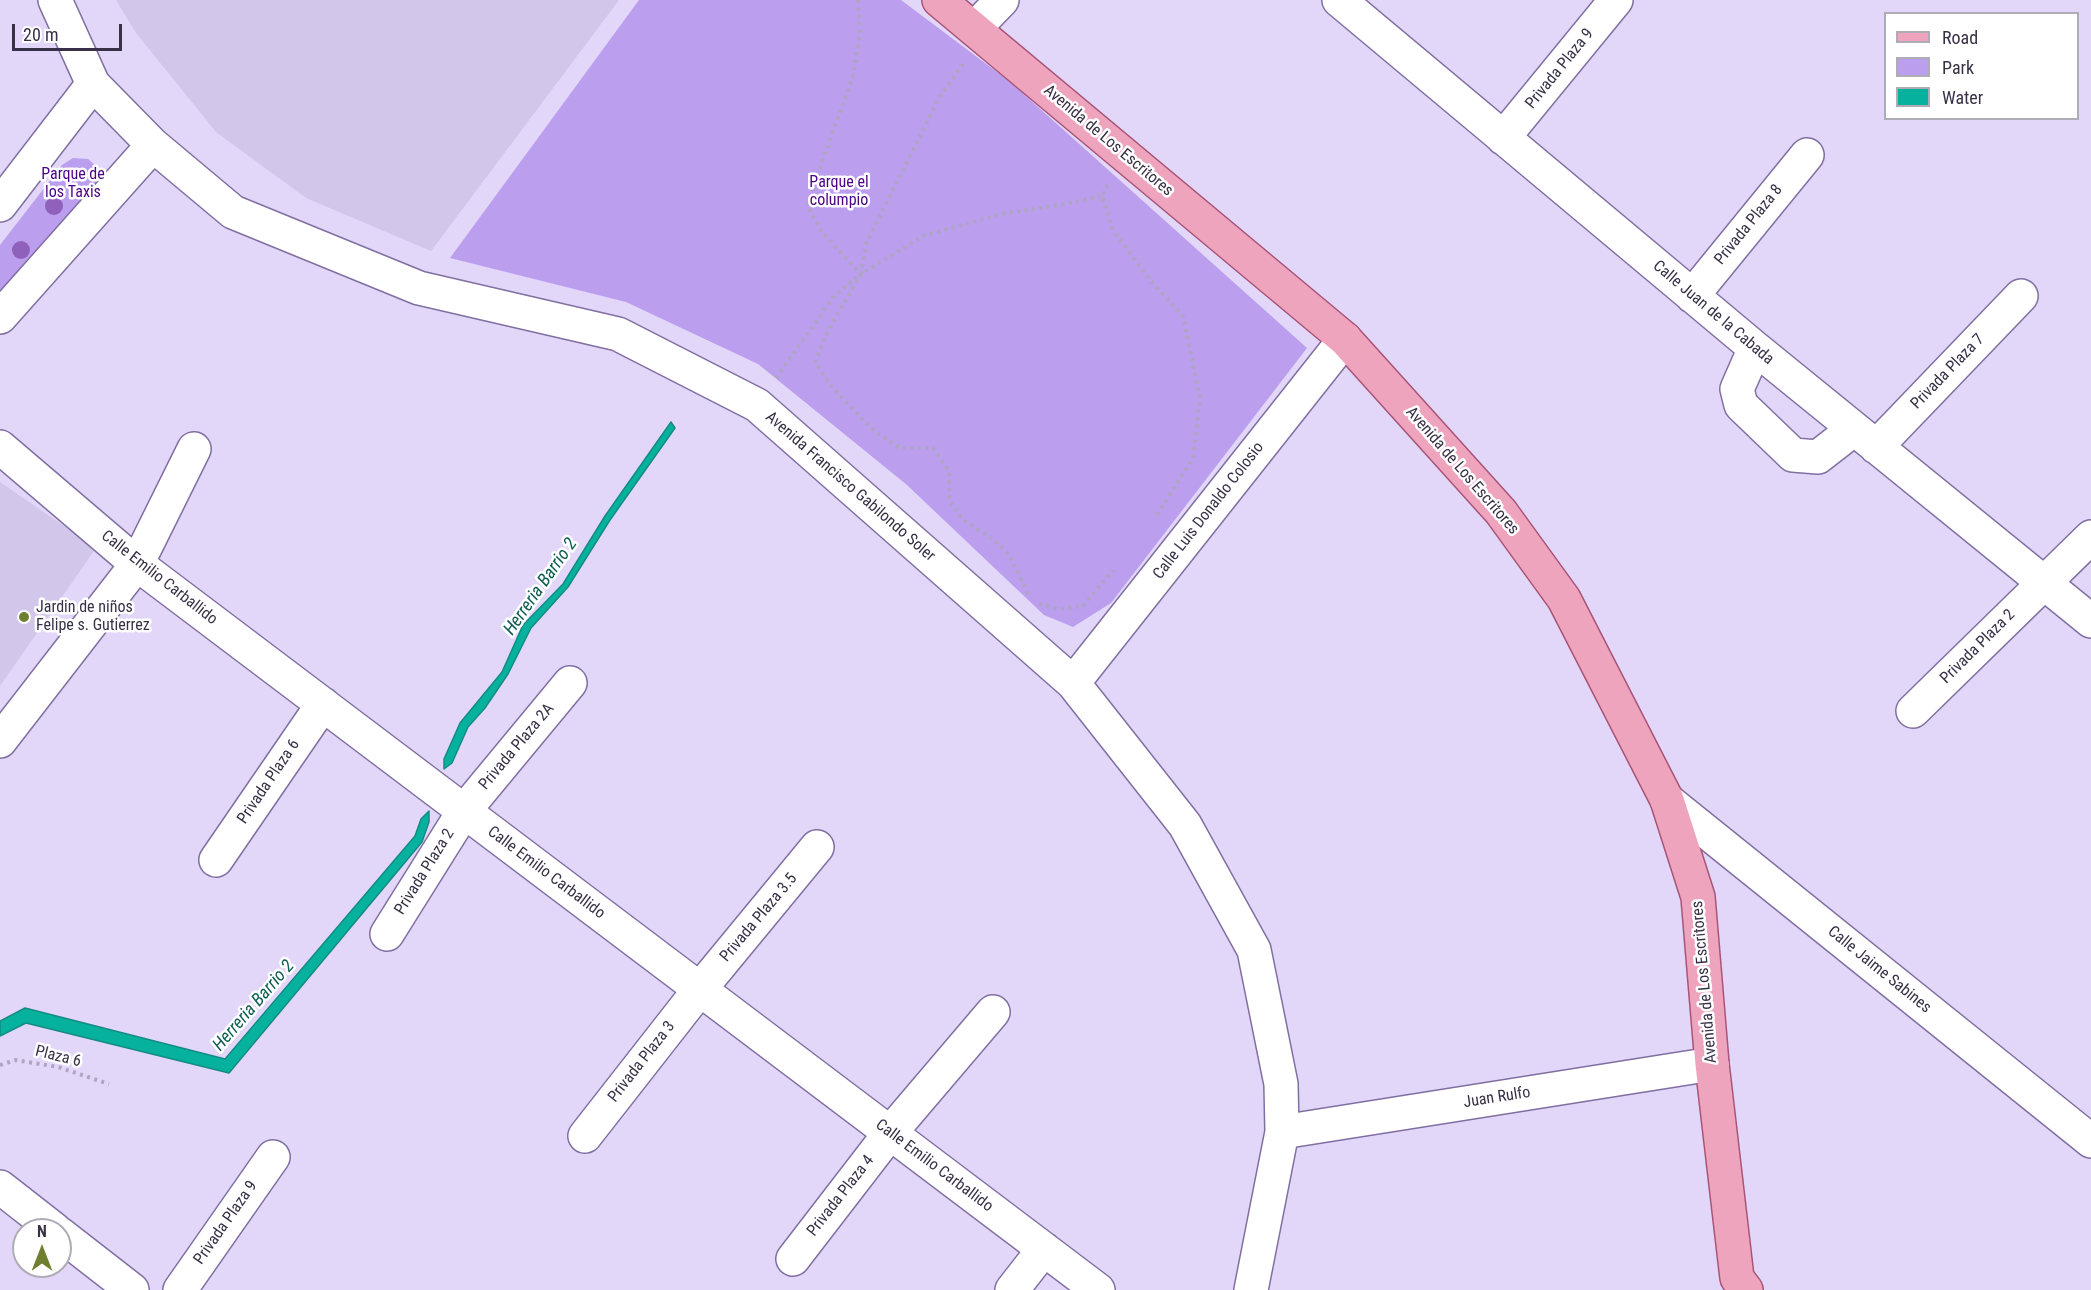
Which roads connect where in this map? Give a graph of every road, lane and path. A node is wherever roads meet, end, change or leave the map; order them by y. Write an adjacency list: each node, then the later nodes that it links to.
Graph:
1 (55, 0): 8 (street, Avenida Francisco Gabilondo Soler)
2 (858, 0): 15 (path)
3 (939, 0): 7 (main road, Avenida de Los Escritores)
4 (1002, 0): 7 (street)
5 (1339, 0): 9 (street, Calle Juan de la Cabada)
6 (1616, 0): 9 (street, Privada Plaza 9)
7 (979, 32): 11 (main road, Avenida de Los Escritores); 15 (path)
8 (93, 84): 10 (street, Avenida Francisco Gabilondo Soler); 14 (street)
9 (1503, 138): 16 (street, Calle Juan de la Cabada)
10 (153, 145): 18 (street); 21 (street, Avenida Francisco Gabilondo Soler)
11 (1123, 155): 13 (path); 19 (main road, Avenida de Los Escritores)
12 (1806, 155): 16 (street, Privada Plaza 8)
13 (1102, 196): 15 (path); 25 (path)
14 (0, 205)
15 (861, 274): 21 (path); 28 (path)
16 (1692, 296): 20 (street, Calle Juan de la Cabada)
17 (2021, 296): 22 (street, Privada Plaza 7)
18 (0, 317)
19 (1346, 339): 32 (street, Calle Luis Donaldo Colosio); 36 (main road, Avenida de Los Escritores)
20 (1755, 348): 22 (street, Calle Juan de la Cabada); 22 (street, Privada Plaza 7)
21 (757, 405): 32 (street, Avenida Francisco Gabilondo Soler)
22 (1865, 438): 29 (street, Calle Juan de la Cabada)
23 (0, 447): 27 (street, Calle Emilio Carballido)
24 (194, 449): 27 (street)
25 (1152, 524)
26 (2091, 537): 29 (street)
27 (137, 564): 33 (street, Calle Emilio Carballido); 35 (street)
28 (1114, 570)
29 (2043, 583): 30 (street, Calle Juan de la Cabada); 34 (street, Privada Plaza 2)
30 (2091, 621)
31 (570, 683): 37 (street, Privada Plaza 2A)
32 (1072, 683): 46 (street, Avenida Francisco Gabilondo Soler)
33 (323, 704): 37 (street, Calle Emilio Carballido); 39 (street, Privada Plaza 6)
34 (1913, 711)
35 (0, 741)
36 (1667, 800): 43 (main road, Avenida de Los Escritores); 49 (street, Calle Jaime Sabines)
37 (464, 811): 40 (street, Privada Plaza 2); 41 (street, Calle Emilio Carballido)
38 (817, 847): 41 (street, Privada Plaza 3.5)
39 (216, 860)
40 (387, 933)
41 (700, 989): 47 (street, Calle Emilio Carballido); 48 (street, Privada Plaza 3)
42 (993, 1012): 47 (street, Privada Plaza 4)
43 (1712, 1064): 46 (street, Juan Rulfo); 56 (main road, Avenida de Los Escritores)
44 (0, 1065): 45 (path, Plaza 6)
45 (109, 1084)
46 (1282, 1132): 61 (street, Avenida Francisco Gabilondo Soler)
47 (890, 1133): 54 (street, Calle Emilio Carballido); 55 (street, Privada Plaza 4)
48 (585, 1136)
49 (2091, 1141)
50 (273, 1157): 58 (street, Privada Plaza 9)
51 (0, 1187): 52 (street)
52 (40, 1218)
53 (72, 1243): 57 (street)
54 (1044, 1249): 59 (street); 60 (street, Calle Emilio Carballido)
55 (793, 1258)
56 (1739, 1286)
57 (132, 1290)
58 (180, 1290)
59 (1012, 1290)
60 (1098, 1290)
61 (1251, 1290)

